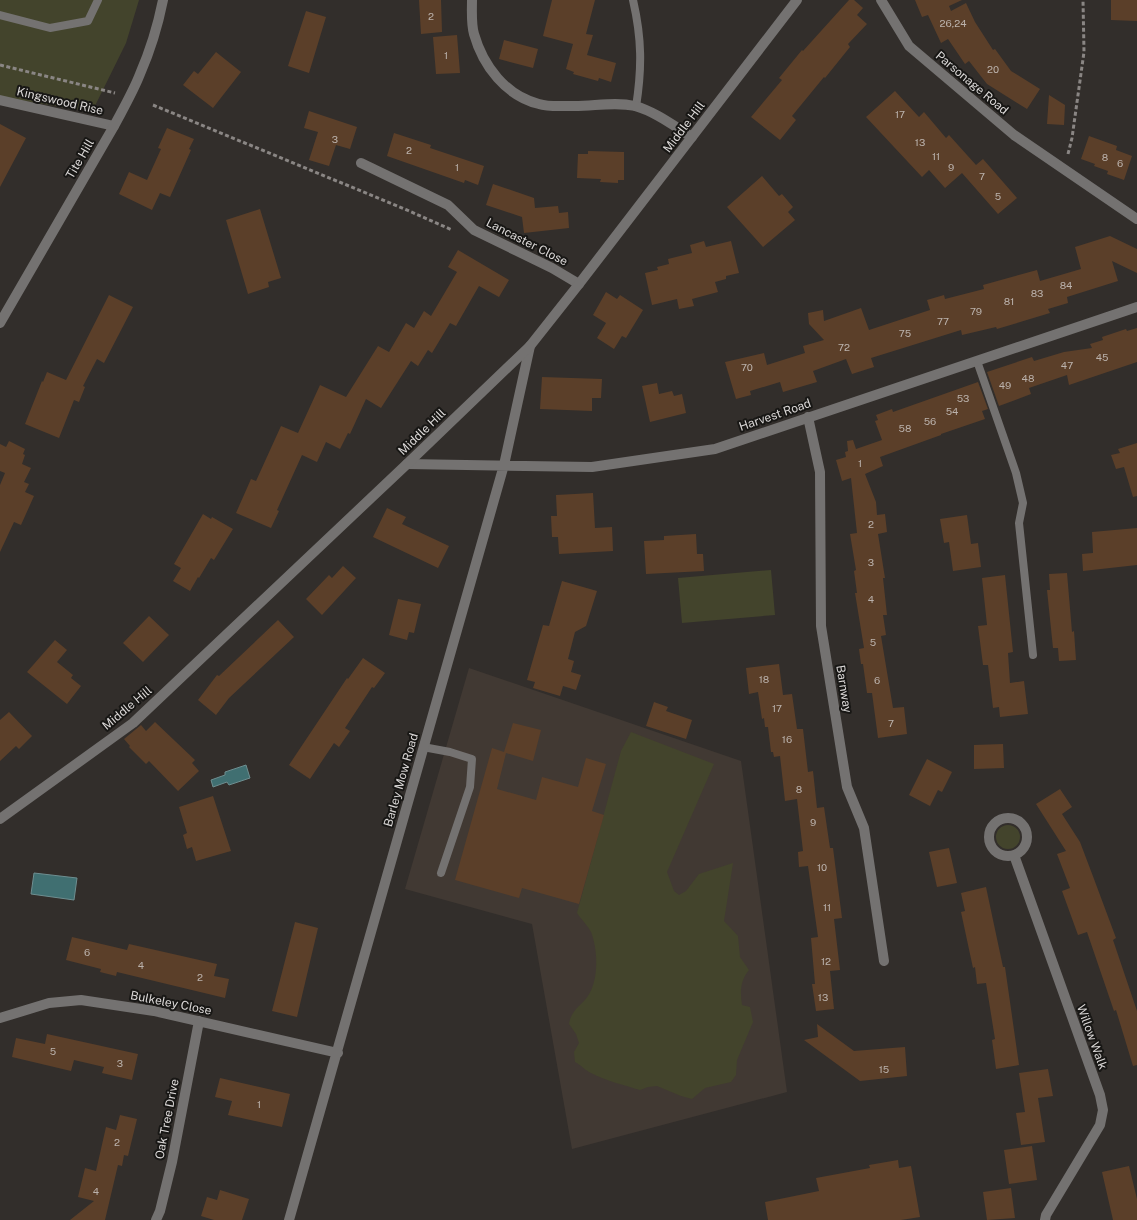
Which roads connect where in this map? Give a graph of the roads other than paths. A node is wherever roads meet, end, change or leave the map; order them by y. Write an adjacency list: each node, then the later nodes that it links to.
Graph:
1 (98, 0): 7 (lane)
2 (163, 0): 10 (street, Tite Hill)
3 (472, 0): 9 (street)
4 (633, 0): 9 (lane)
5 (797, 0): 11 (street, Middle Hill)
6 (881, 0): 13 (street, Parsonage Road)
7 (0, 15)
8 (0, 100): 10 (street, Kingswood Rise)
9 (636, 107): 11 (street)
10 (114, 126): 16 (street, Tite Hill)
11 (692, 137): 14 (street, Middle Hill)
12 (361, 163): 14 (street, Lancaster Close)
13 (1137, 219)
14 (579, 284): 17 (street, Middle Hill)
15 (1137, 307): 18 (street, Harvest Road)
16 (0, 323)
17 (530, 346): 20 (street, Middle Hill); 21 (street, Barley Mow Road)
18 (977, 361): 19 (street, Harvest Road); 22 (lane)
19 (808, 417): 21 (street, Harvest Road); 27 (street, Barnway)
20 (407, 464): 21 (street, Harvest Road); 24 (street, Middle Hill)
21 (504, 465): 23 (street, Barley Mow Road)
22 (1033, 655)
23 (423, 747): 26 (lane); 30 (street, Barley Mow Road)
24 (0, 819)
25 (1014, 855): 33 (street, Willow Walk)
26 (440, 873)
27 (884, 961)
28 (0, 1018): 29 (street, Bulkeley Close)
29 (199, 1021): 30 (street, Bulkeley Close); 31 (street, Oak Tree Drive)
30 (338, 1053): 32 (street, Barley Mow Road)
31 (156, 1220)
32 (290, 1220)
33 (1045, 1220)

